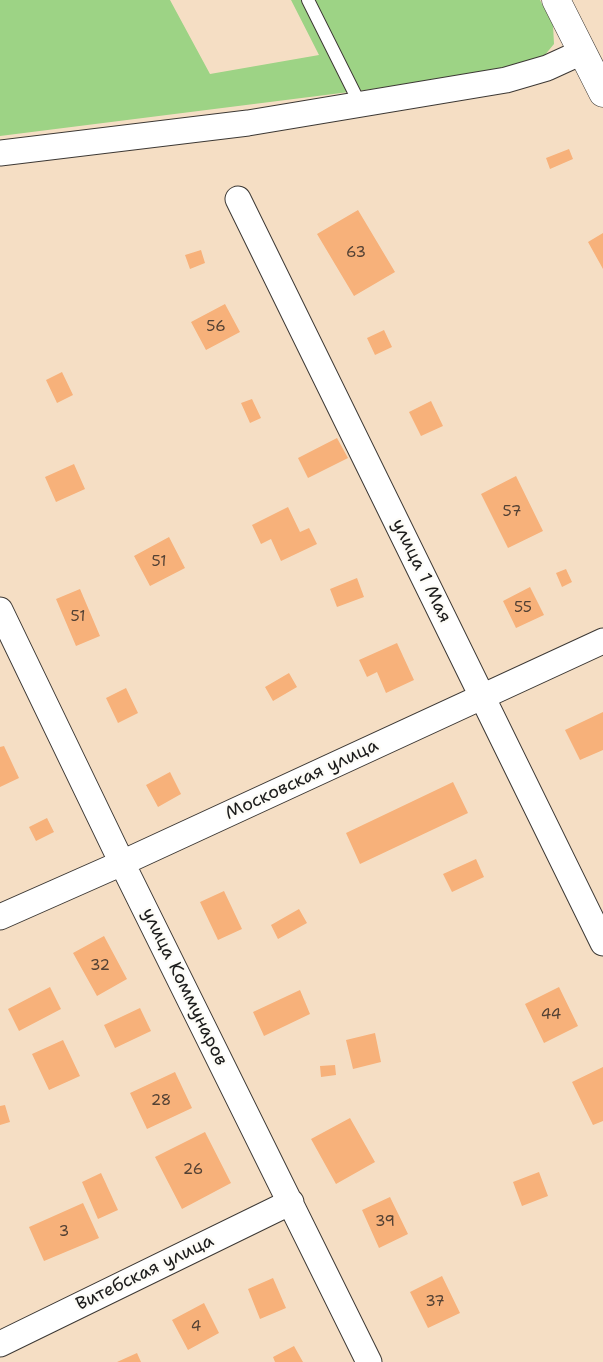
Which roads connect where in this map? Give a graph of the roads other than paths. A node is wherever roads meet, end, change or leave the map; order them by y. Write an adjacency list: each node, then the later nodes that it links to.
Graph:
1 (308, 0): 5 (lane)
2 (556, 0): 3 (street)
3 (582, 52): 4 (street); 5 (street)
4 (603, 93)
5 (360, 104): 6 (street)
6 (0, 153)
7 (238, 198): 10 (street, улица 1 Мая)
8 (0, 610): 11 (street, улица Коммунаров)
9 (603, 641): 10 (street, Московская улица)
10 (483, 696): 11 (street, Московская улица); 13 (street, улица 1 Мая)
11 (122, 863): 12 (street, Московская улица); 14 (street, улица Коммунаров)
12 (0, 917)
13 (603, 943)
14 (291, 1202): 15 (street, Витебская улица); 16 (street, улица Коммунаров)
15 (0, 1344)
16 (369, 1362)

